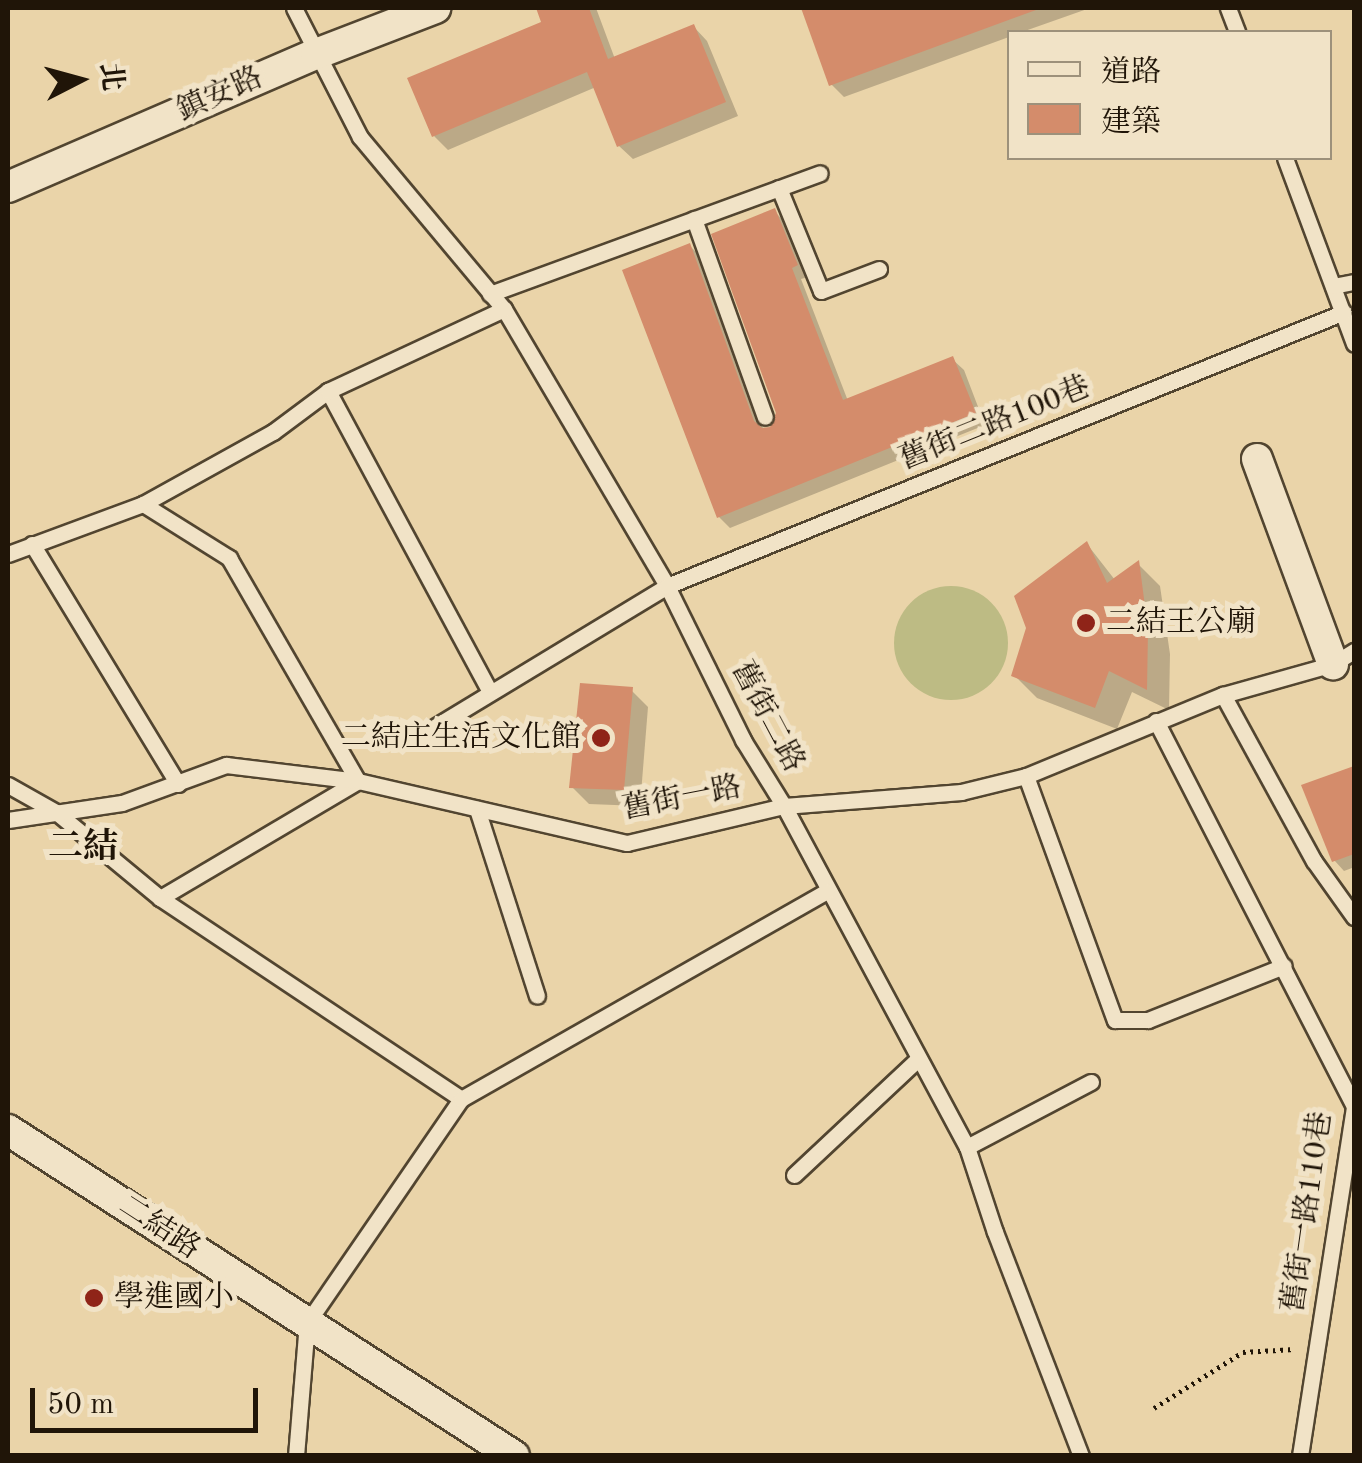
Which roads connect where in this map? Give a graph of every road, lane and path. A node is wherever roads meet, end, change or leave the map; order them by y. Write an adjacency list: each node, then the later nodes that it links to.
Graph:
1 (294, 8): 3 (lane, 舊街二路)
2 (435, 8): 3 (street, 鎮安路)
3 (316, 54): 6 (street, 鎮安路); 12 (lane, 舊街二路)
4 (1286, 160): 11 (lane)
5 (820, 173): 7 (lane)
6 (8, 187)
7 (779, 188): 8 (lane); 9 (lane)
8 (694, 220): 12 (lane); 17 (lane)
9 (878, 268)
10 (1354, 282): 11 (lane)
11 (1334, 286): 14 (lane)
12 (490, 294): 13 (lane, 舊街二路)
13 (504, 309): 16 (lane); 22 (lane, 舊街二路)
14 (1344, 312): 15 (lane); 22 (lane, 舊街二路100巷)
15 (1354, 344)
16 (328, 391): 19 (lane); 24 (lane)
17 (765, 417)
18 (1258, 459): 23 (street)
19 (144, 504): 20 (lane); 29 (lane)
20 (32, 544): 21 (lane); 30 (lane)
21 (8, 554)
22 (667, 586): 24 (lane, 舊街二路100巷); 32 (lane, 舊街二路)
23 (1344, 658): 25 (lane, 舊街一路)
24 (490, 692): 27 (lane, 舊街二路100巷)
25 (1223, 695): 26 (lane, 舊街一路); 38 (lane)
26 (1156, 721): 28 (lane, 舊街一路); 39 (lane, 舊街一路110巷)
27 (436, 726)
28 (1026, 776): 32 (lane, 舊街一路); 39 (lane)
29 (358, 781): 30 (lane, 舊街一路); 33 (lane, 舊街一路); 37 (lane)
30 (178, 784): 34 (lane, 舊街一路)
31 (8, 785): 34 (lane)
32 (784, 806): 33 (lane, 舊街一路); 36 (lane, 舊街二路)
33 (477, 808): 40 (lane)
34 (56, 812): 35 (lane, 舊街一路); 37 (lane)
35 (8, 820)
36 (826, 892): 41 (lane, 舊街二路); 43 (lane)
37 (160, 898): 43 (lane)
38 (1354, 917)
39 (1284, 966): 48 (lane, 舊街一路110巷)
40 (537, 996)
41 (918, 1060): 45 (lane, 舊街二路); 46 (lane)
42 (1091, 1082): 45 (lane)
43 (461, 1099): 47 (lane)
44 (8, 1130): 47 (street, 二結路)
45 (967, 1147): 52 (lane, 舊街二路)
46 (794, 1175)
47 (306, 1323): 50 (lane); 51 (street, 二結路)
48 (1316, 1348): 49 (path); 53 (lane, 舊街一路110巷)
49 (1154, 1408)
50 (296, 1456)
51 (514, 1456)
52 (1081, 1456)
53 (1300, 1456)

